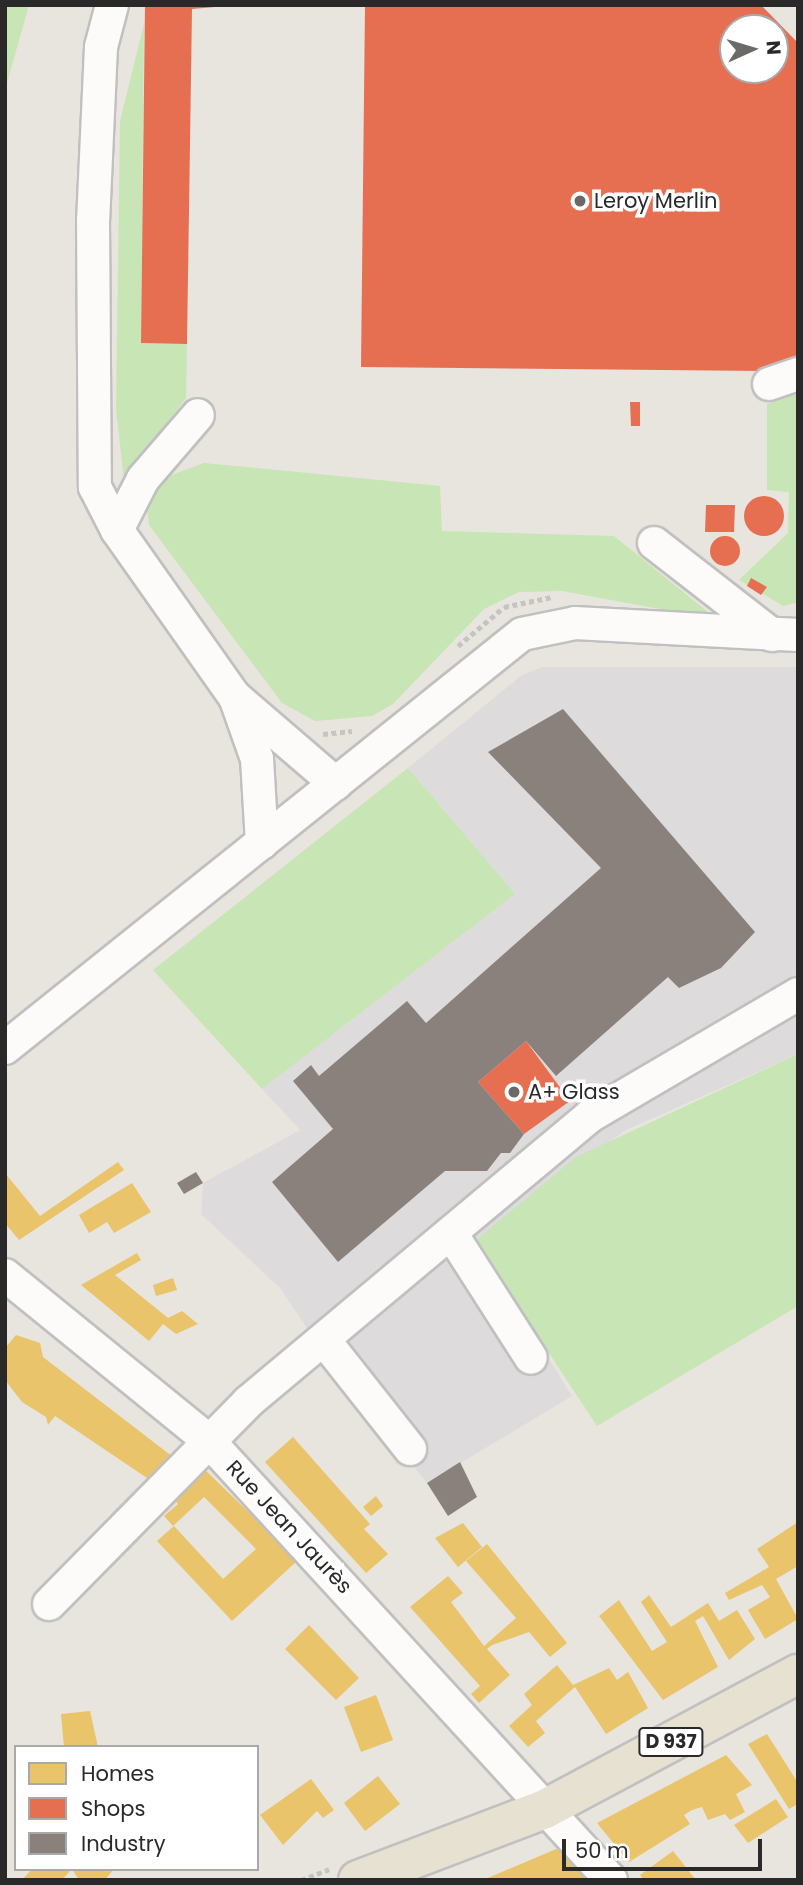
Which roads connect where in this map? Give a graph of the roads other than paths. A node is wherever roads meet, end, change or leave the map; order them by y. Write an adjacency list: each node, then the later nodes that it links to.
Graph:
1 (112, 5): 3 (street)
2 (198, 415): 3 (street)
3 (117, 530): 6 (street)
4 (654, 542): 5 (street)
5 (785, 635): 7 (street)
6 (235, 697): 7 (street); 8 (street)
7 (336, 784): 8 (street)
8 (262, 843): 10 (street)
9 (798, 994): 11 (street)
10 (5, 1048)
11 (451, 1233): 13 (street); 14 (street)
12 (5, 1275): 15 (street, Rue Jean Jaurès)
13 (324, 1340): 15 (street); 16 (street)
14 (531, 1358)
15 (207, 1439): 17 (street); 19 (street, Rue Jean Jaurès)
16 (410, 1449)
17 (49, 1604)
18 (798, 1674): 19 (main road, D 937)
19 (545, 1810): 20 (main road, D 937); 21 (street, Rue Jean Jaurès)
20 (359, 1880)
21 (611, 1880)

